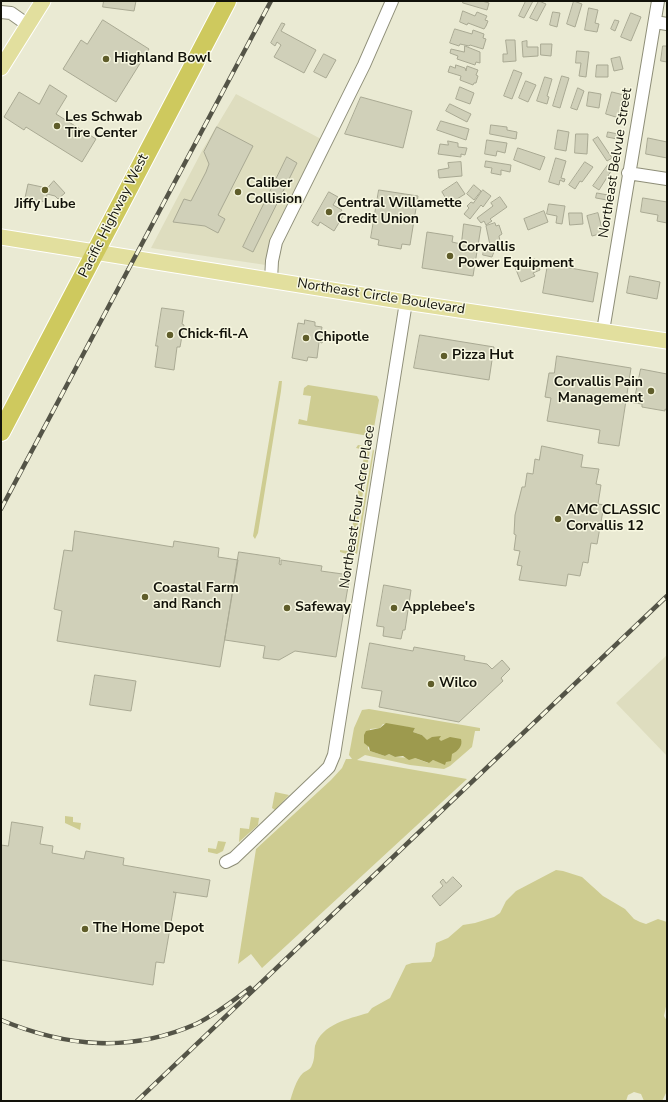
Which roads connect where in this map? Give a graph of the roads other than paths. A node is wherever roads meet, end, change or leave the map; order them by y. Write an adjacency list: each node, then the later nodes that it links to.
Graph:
1 (43, 1): 8 (main road)
2 (227, 1): 13 (highway, Pacific Highway West)
3 (392, 1): 14 (street)
4 (658, 1): 6 (street, Northeast Belvue Street)
5 (1, 12): 8 (street)
6 (655, 22): 7 (street); 10 (street, Northeast Belvue Street)
7 (667, 24)
8 (28, 25): 9 (main road)
9 (1, 68)
10 (628, 173): 11 (street); 16 (street, Northeast Belvue Street)
11 (667, 179)
12 (1, 237): 13 (main road, Northeast Circle Boulevard)
13 (96, 253): 14 (main road, Northeast Circle Boulevard); 18 (highway, Pacific Highway West)
14 (271, 280): 15 (main road, Northeast Circle Boulevard)
15 (406, 302): 16 (main road, Northeast Circle Boulevard); 19 (street, Northeast Four Acre Place)
16 (603, 331): 17 (main road, Northeast Circle Boulevard)
17 (667, 341)
18 (1, 432)
19 (226, 862)

